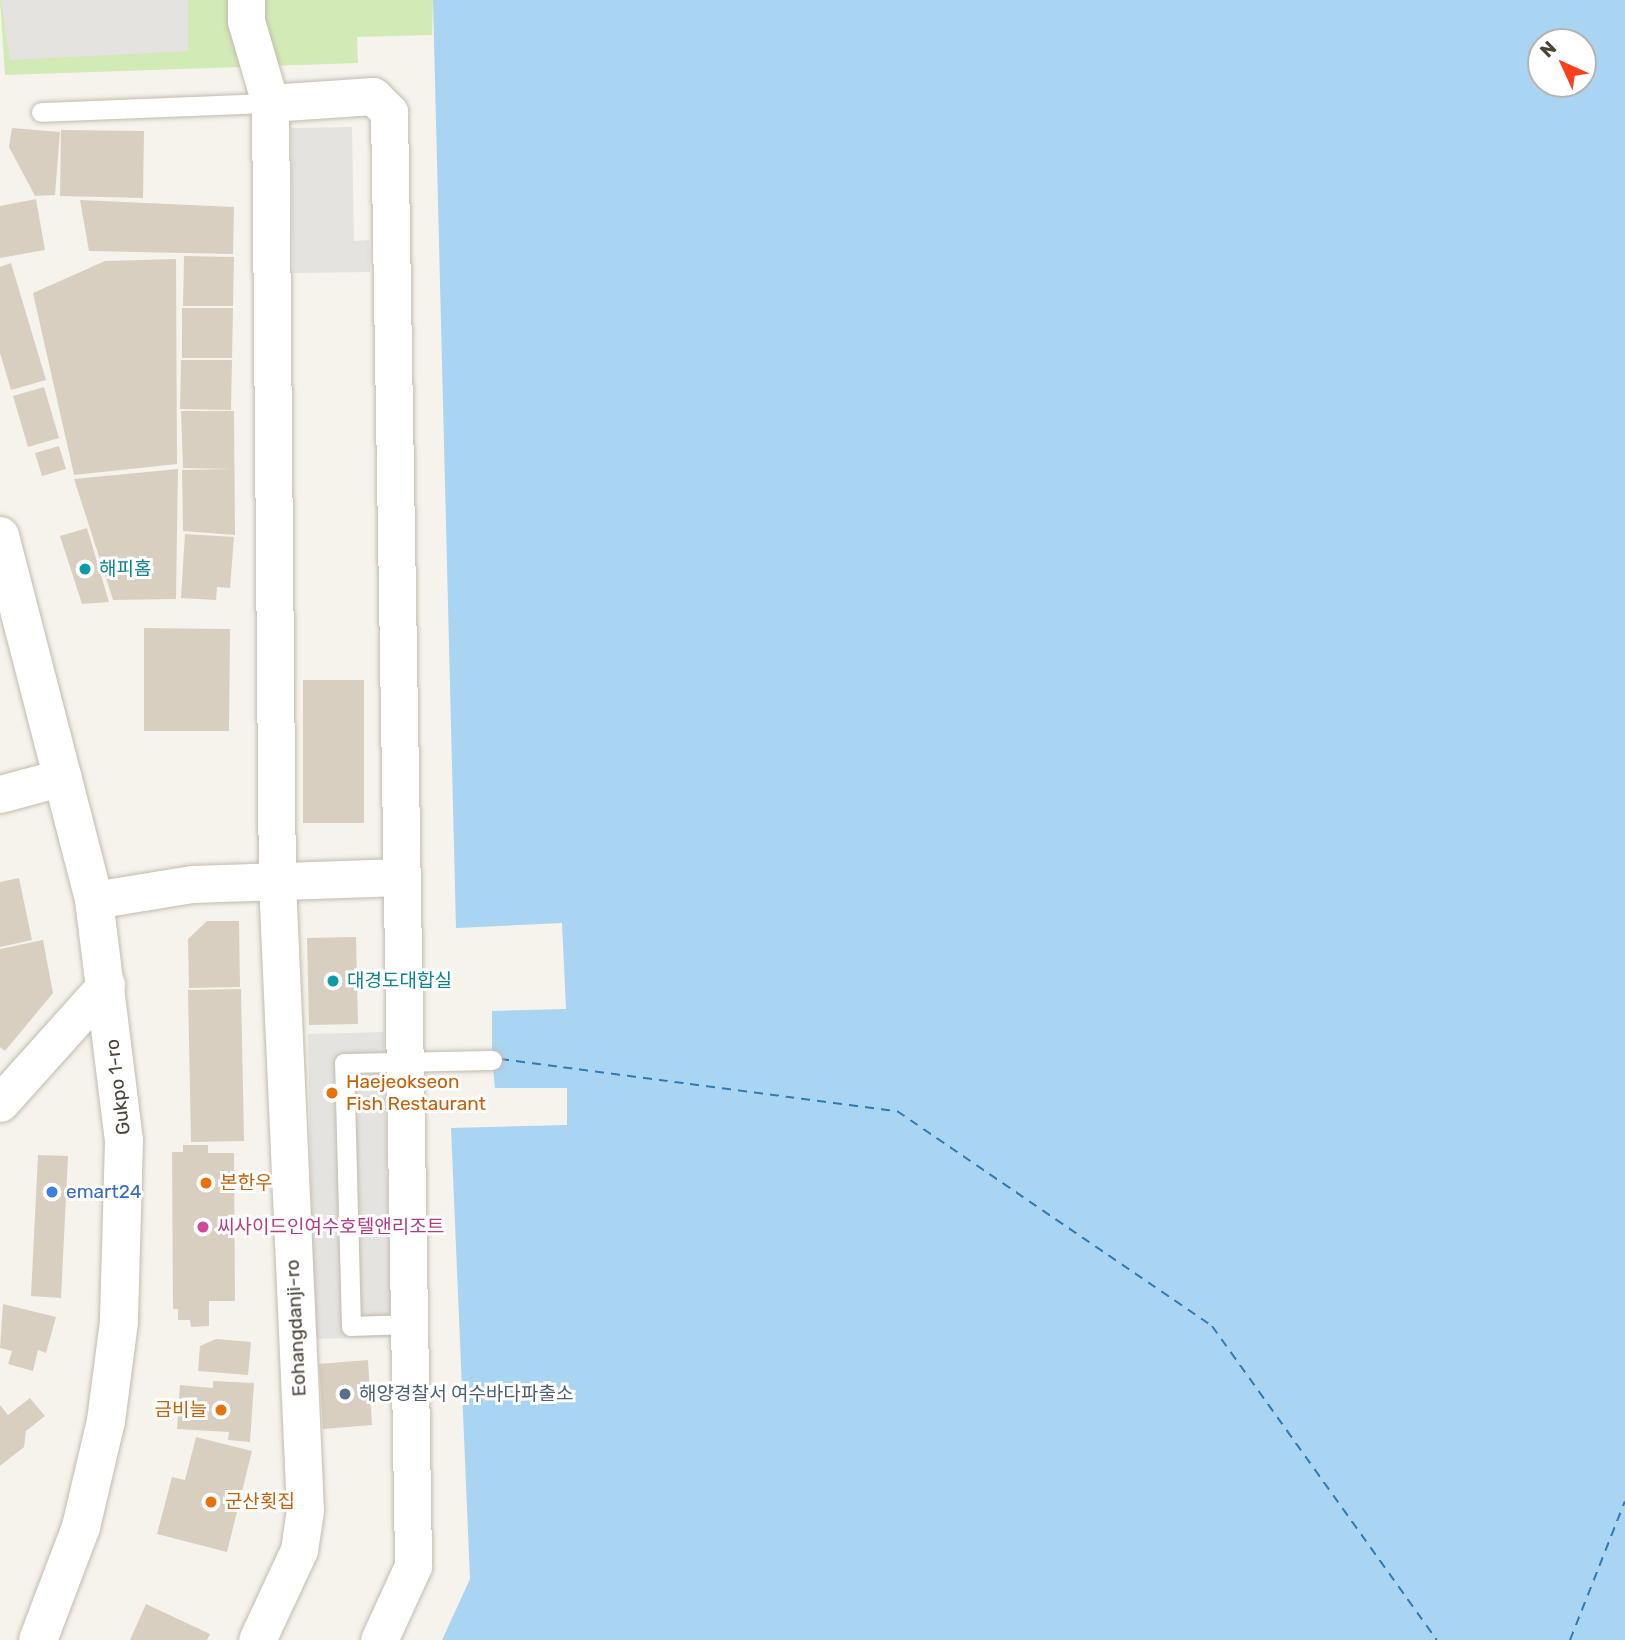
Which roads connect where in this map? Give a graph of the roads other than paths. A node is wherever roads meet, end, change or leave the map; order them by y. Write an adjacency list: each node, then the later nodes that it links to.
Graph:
1 (246, 0): 2 (street, Eohangdanji-ro)
2 (271, 103): 3 (lane); 7 (street); 8 (street, Eohangdanji-ro)
3 (41, 112)
4 (0, 536): 5 (street, Gukpo 1-ro)
5 (63, 777): 6 (street); 9 (street, Gukpo 1-ro)
6 (0, 794)
7 (402, 877): 8 (street); 12 (street)
8 (277, 881): 9 (street); 16 (street, Eohangdanji-ro)
9 (94, 900): 10 (street, Gukpo 1-ro)
10 (106, 985): 13 (street); 15 (street, Gukpo 1-ro)
11 (492, 1060): 12 (lane)
12 (405, 1063): 14 (street); 14 (lane)
13 (0, 1102)
14 (409, 1324): 17 (street)
15 (38, 1640)
16 (257, 1640)
17 (379, 1640)

